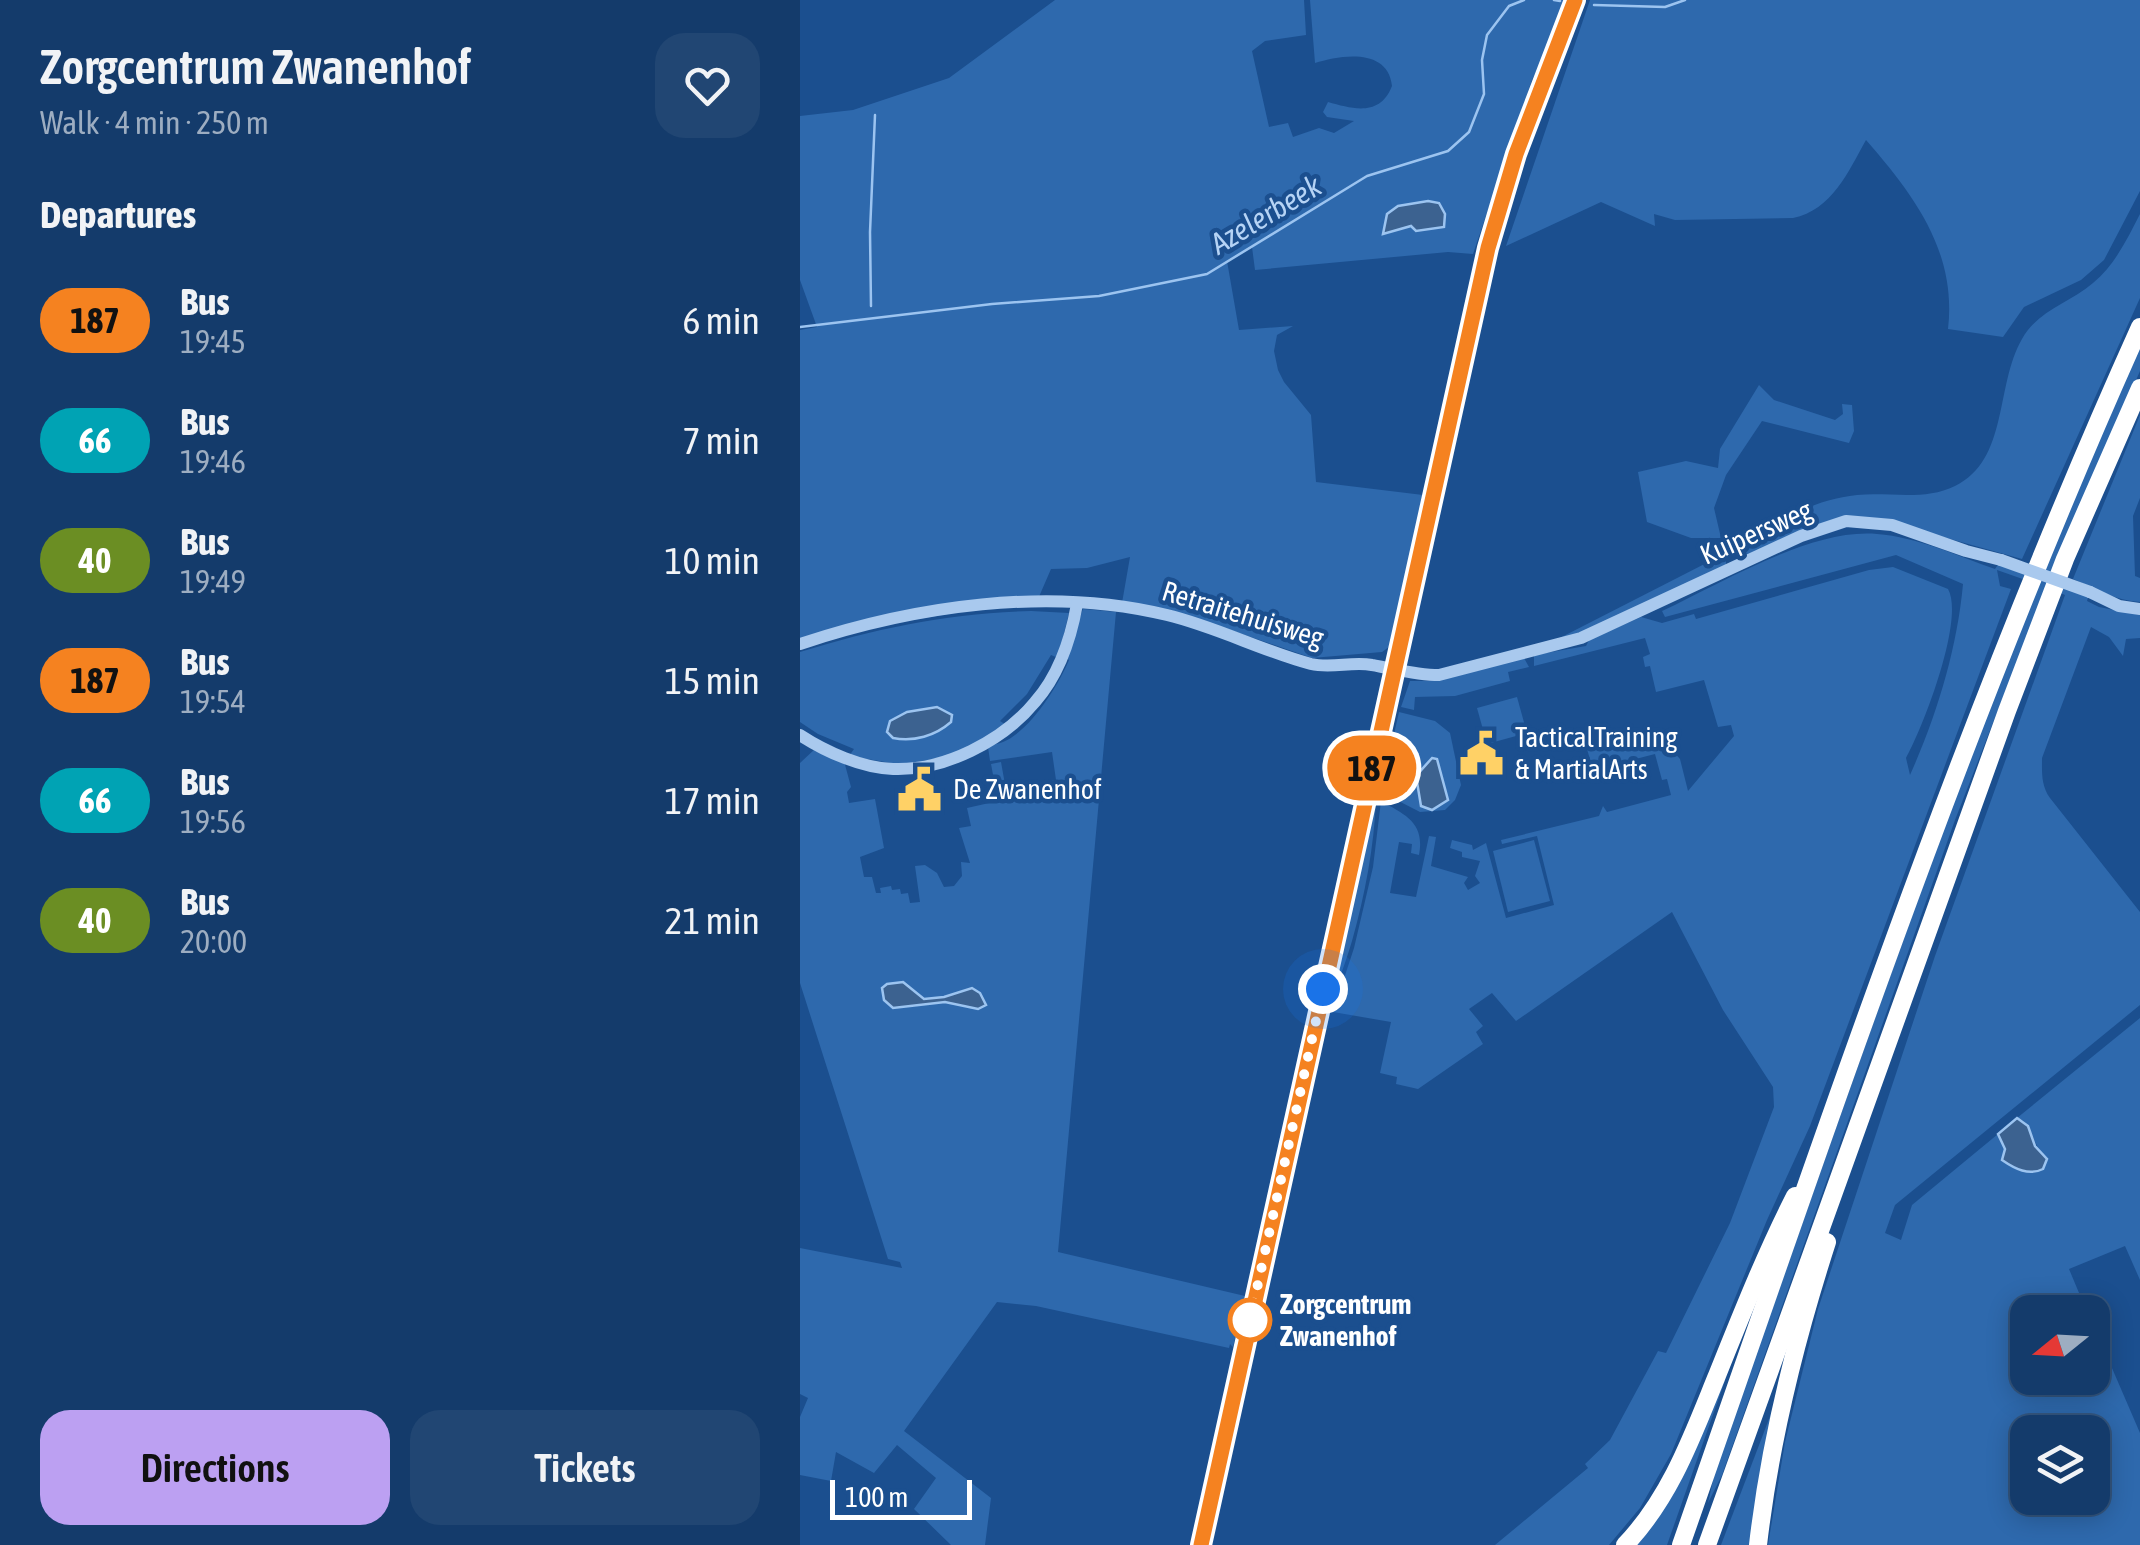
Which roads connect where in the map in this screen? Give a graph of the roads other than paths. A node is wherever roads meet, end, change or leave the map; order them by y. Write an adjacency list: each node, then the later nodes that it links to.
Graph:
1 (1575, 0): 7 (main road)
2 (2140, 327): 9 (highway)
3 (2140, 388): 10 (highway)
4 (1078, 604): 6 (street, Retraitehuisweg); 7 (street, Retraitehuisweg); 8 (street)
5 (2140, 608): 7 (street, Kuipersweg, bridge)
6 (800, 644)
7 (1394, 670): 11 (main road)
8 (800, 735)
9 (1829, 1128): 12 (highway); 13 (highway)
10 (1840, 1173): 14 (highway); 15 (highway)
11 (1201, 1545)
12 (1625, 1545)
13 (1681, 1545)
14 (1707, 1545)
15 (1758, 1545)

